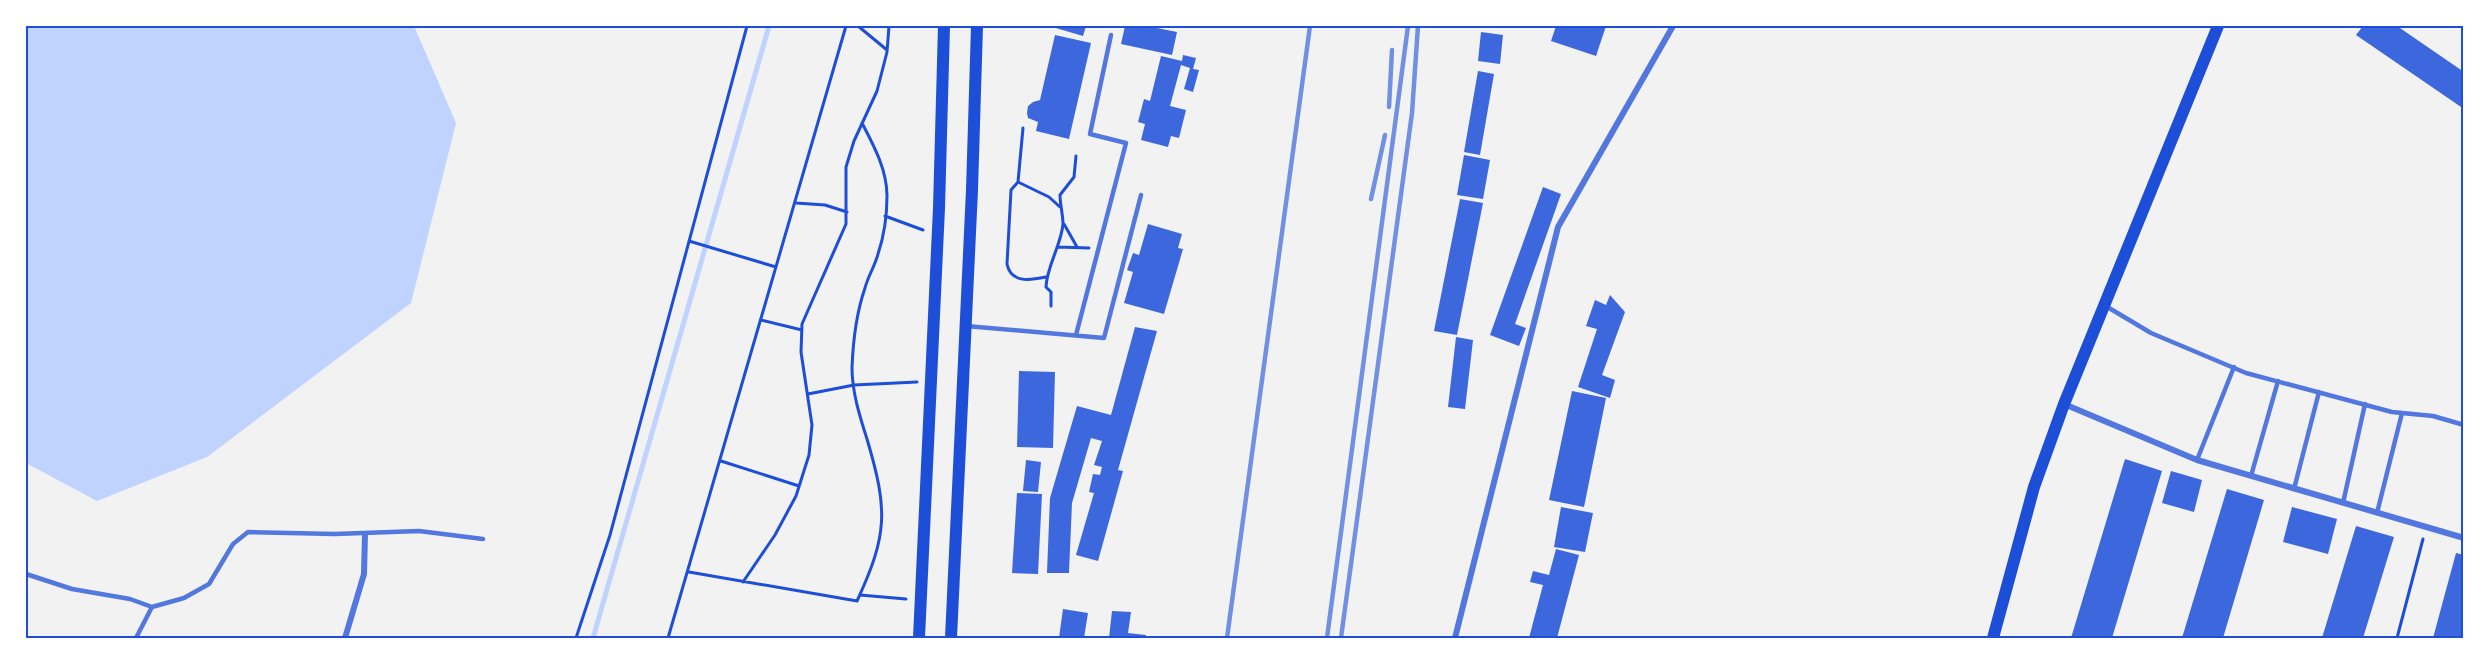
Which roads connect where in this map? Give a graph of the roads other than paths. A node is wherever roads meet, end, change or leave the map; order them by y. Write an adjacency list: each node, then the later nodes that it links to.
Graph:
1 (944, 26): 29 (main road)
2 (977, 26): 8 (main road)
3 (1673, 26): 31 (street)
4 (2218, 26): 7 (main road)
5 (1111, 35): 9 (lane)
6 (1141, 195): 9 (lane)
7 (2104, 305): 10 (lane); 13 (main road)
8 (966, 326): 9 (lane); 30 (main road)
9 (1076, 335)
10 (2234, 367): 11 (lane); 17 (lane)
11 (2278, 381): 12 (lane); 18 (lane)
12 (2319, 392): 14 (lane); 19 (lane)
13 (2064, 404): 17 (street); 32 (main road)
14 (2365, 404): 15 (lane); 20 (lane)
15 (2402, 413): 16 (lane); 21 (lane)
16 (2463, 425)
17 (2197, 460): 18 (street)
18 (2251, 476): 19 (street)
19 (2294, 489): 20 (street)
20 (2343, 503): 21 (street)
21 (2377, 513): 23 (street)
22 (365, 534): 24 (lane); 26 (lane); 28 (street)
23 (2463, 538)
24 (483, 539)
25 (26, 573): 26 (lane)
26 (152, 607): 27 (lane)
27 (136, 639)
28 (345, 639)
29 (919, 639)
30 (951, 639)
31 (1455, 639)
32 (1993, 639)

